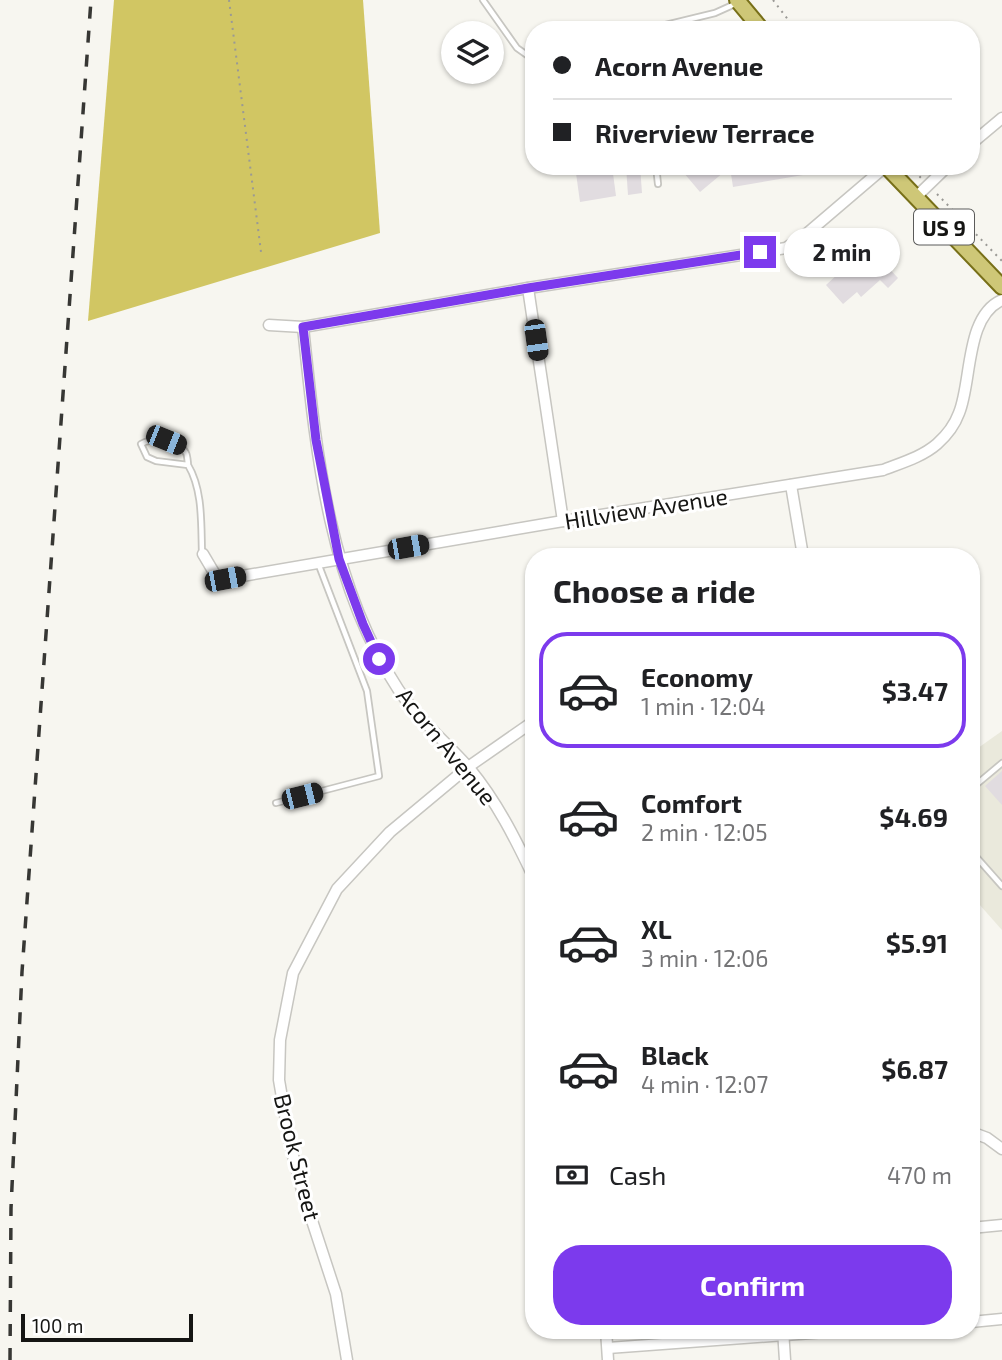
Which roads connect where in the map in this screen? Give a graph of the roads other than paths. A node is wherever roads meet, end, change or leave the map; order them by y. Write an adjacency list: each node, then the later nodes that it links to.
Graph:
1 (483, 0): 5 (lane)
2 (738, 1): 3 (lane); 4 (main road)
3 (682, 21)
4 (755, 21)
5 (525, 53)
6 (1002, 118): 7 (street)
7 (980, 136)
8 (657, 175): 12 (lane)
9 (875, 175): 15 (street)
10 (895, 175): 13 (main road, US 9)
11 (939, 175): 13 (street)
12 (658, 184)
13 (916, 197): 14 (main road, US 9)
14 (1002, 287)
15 (528, 288): 18 (street); 21 (street)
16 (1002, 300): 20 (street, Hillview Avenue)
17 (269, 324): 18 (street)
18 (303, 327): 24 (street, Acorn Avenue)
19 (188, 465): 19 (lane); 23 (lane)
20 (791, 485): 21 (street, Hillview Avenue); 22 (street)
21 (563, 521): 24 (street, Hillview Avenue)
22 (802, 548)
23 (202, 554): 25 (street, Hillview Avenue)
24 (339, 559): 25 (street, Hillview Avenue); 28 (street, Acorn Avenue)
25 (318, 562): 30 (lane)
26 (525, 727): 28 (street, Brook Street)
27 (1002, 763): 29 (lane)
28 (468, 767): 31 (street, Acorn Avenue); 44 (street, Brook Street)
29 (980, 781)
30 (276, 803)
31 (525, 859)
32 (980, 861): 33 (lane)
33 (1002, 886)
34 (980, 1135): 35 (street)
35 (1002, 1149)
36 (1002, 1225): 37 (street)
37 (980, 1227)
38 (1002, 1319): 39 (street)
39 (980, 1321)
40 (607, 1339): 43 (street)
41 (707, 1339): 43 (street)
42 (784, 1339): 46 (street)
43 (608, 1348): 45 (street)
44 (346, 1360)
45 (608, 1360)
46 (785, 1360)

